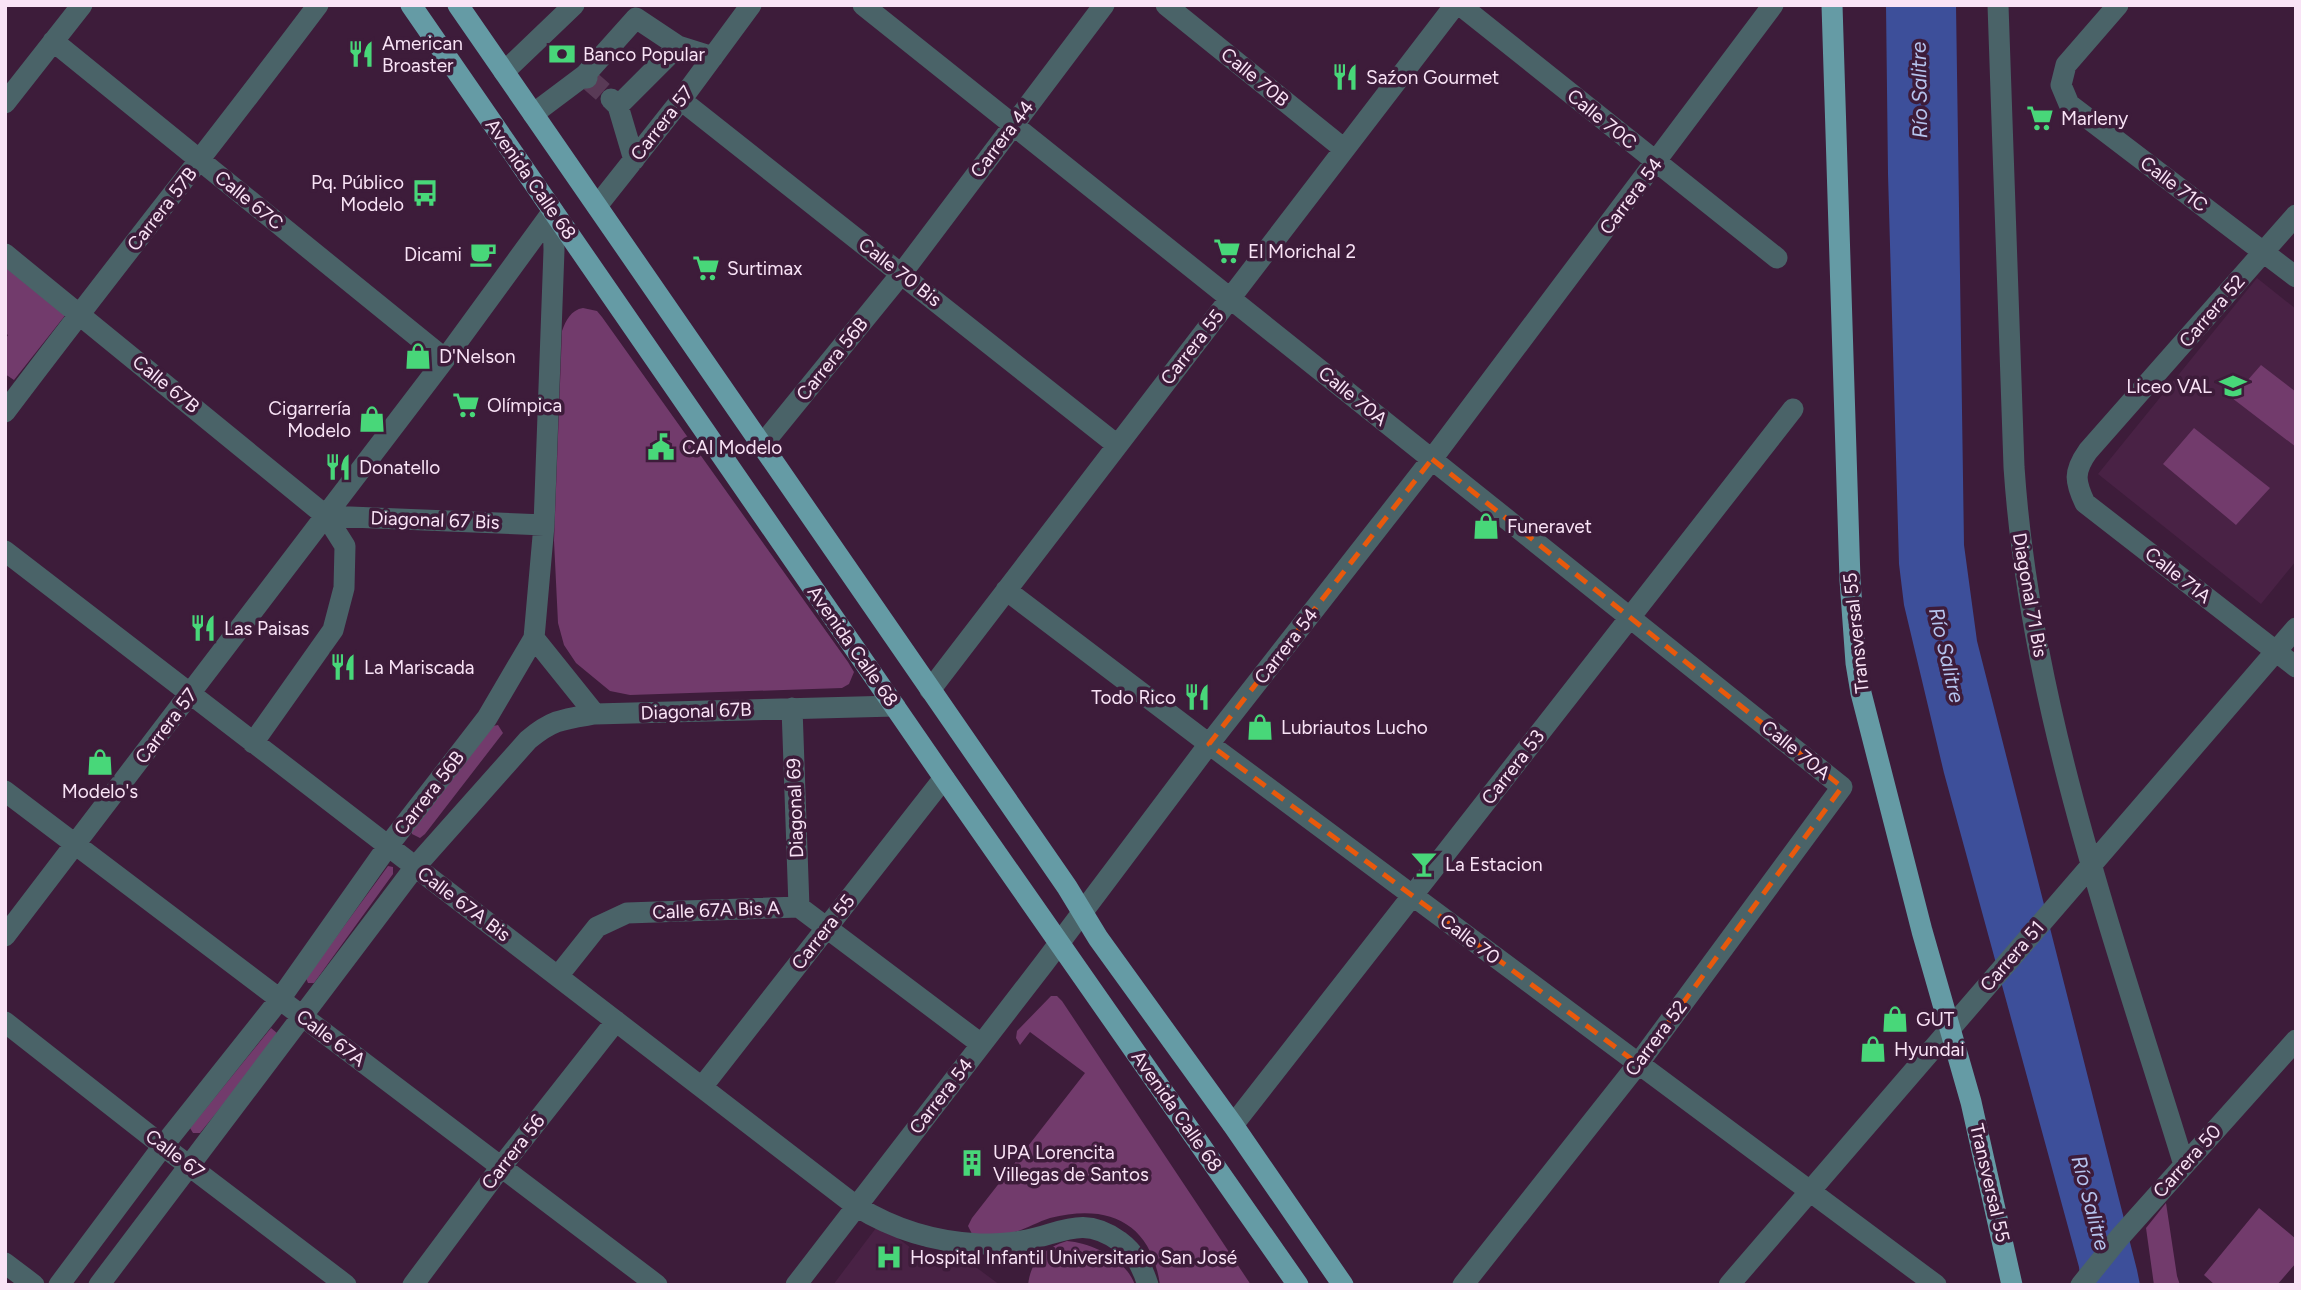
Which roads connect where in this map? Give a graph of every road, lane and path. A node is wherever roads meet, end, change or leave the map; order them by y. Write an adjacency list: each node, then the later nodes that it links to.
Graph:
1 (82, 5): 15 (street)
2 (318, 5): 25 (street, Carrera 57B)
3 (411, 5): 28 (main road, Avenida Calle 68)
4 (458, 5): 18 (main road, Avenida Calle 68)
5 (574, 5): 18 (street)
6 (751, 5): 17 (street, Carrera 57)
7 (863, 5): 22 (street, Calle 70A)
8 (1104, 5): 22 (street, Carrera 44)
9 (1166, 5): 23 (street, Calle 70B)
10 (1457, 5): 23 (street, Carrera 55); 26 (street, Calle 70C)
11 (1773, 5): 26 (street, Carrera 54)
12 (1832, 5): 78 (main road, Transversal 55)
13 (1998, 5): 66 (street, Diagonal 71 Bis)
14 (2118, 5): 30 (street, Calle 71C)
15 (53, 41): 20 (street); 25 (street, Calle 67C)
16 (678, 46): 17 (street); 21 (street); 24 (street)
17 (713, 57): 19 (street, Carrera 57)
18 (505, 72): 21 (main road, Avenida Calle 68)
19 (681, 100): 24 (street, Carrera 57); 33 (street, Calle 70 Bis)
20 (5, 103)
21 (533, 114): 27 (main road, Avenida Calle 68)
22 (1012, 124): 33 (street, Carrera 44); 35 (street, Calle 70A)
23 (1344, 149): 35 (street, Carrera 55)
24 (634, 160): 27 (street, Carrera 57)
25 (200, 161): 36 (street, Carrera 57B); 37 (street, Calle 67C)
26 (1656, 162): 32 (street, Calle 70C); 42 (street, Carrera 54)
27 (597, 206): 41 (main road, Avenida Calle 68)
28 (553, 211): 37 (street, Carrera 57); 45 (street, Carrera 56B); 55 (main road, Avenida Calle 68)
29 (2296, 215): 30 (street, Carrera 52)
30 (2264, 252): 34 (street, Calle 71C); 43 (street, Carrera 52)
31 (5, 254): 36 (street, Calle 67B)
32 (1777, 258)
33 (902, 273): 40 (street, Calle 70 Bis); 41 (street, Carrera 56B)
34 (2296, 277)
35 (1230, 298): 40 (street, Carrera 55); 42 (street, Calle 70A)
36 (80, 313): 39 (street, Carrera 57B); 44 (street, Calle 67B)
37 (445, 359): 44 (street, Carrera 57)
38 (1793, 409): 48 (street, Carrera 53)
39 (5, 412)
40 (1117, 445): 47 (street, Carrera 55)
41 (762, 446): 53 (main road, Avenida Calle 68)
42 (1432, 459): 48 (street, Calle 70A); 59 (street, Carrera 54)
43 (2077, 473): 51 (street, Calle 71A)
44 (326, 516): 45 (street, Diagonal 67 Bis); 54 (street, Carrera 57); 58 (street)
45 (544, 525): 50 (street, Carrera 56B)
46 (5, 551): 54 (street, Calle 67A Bis)
47 (1006, 590): 53 (street, Carrera 55); 59 (street, Calle 70)
48 (1630, 617): 61 (street, Calle 70A); 67 (street, Carrera 53)
49 (2296, 628): 51 (street, Carrera 51)
50 (534, 638): 57 (street); 64 (street, Carrera 56B)
51 (2276, 651): 52 (street, Calle 71A); 66 (street, Carrera 51)
52 (2296, 667)
53 (930, 690): 69 (main road, Avenida Calle 68)
54 (190, 694): 58 (street, Calle 67A Bis); 63 (street, Carrera 57)
55 (895, 706): 56 (street, Diagonal 67B); 60 (main road, Avenida Calle 68)
56 (792, 708): 57 (street, Diagonal 67B); 68 (street, Diagonal 69)
57 (596, 714): 65 (street, Carrera 56B)
58 (253, 743): 64 (street, Calle 67A Bis)
59 (1209, 744): 67 (street, Calle 70); 69 (street, Carrera 54)
60 (944, 778): 70 (street, Carrera 55); 72 (main road, Avenida Calle 68)
61 (1842, 787): 81 (street, Carrera 52)
62 (5, 791): 63 (street, Calle 67A)
63 (75, 844): 71 (street, Carrera 57); 74 (street, Calle 67A)
64 (388, 846): 65 (street, Calle 67A Bis); 74 (street, Carrera 56B)
65 (415, 867): 73 (street, Calle 67A Bis); 75 (street, Carrera 56B)
66 (2086, 871): 78 (street, Carrera 51); 86 (street, Diagonal 71 Bis)
67 (1413, 896): 81 (street, Calle 70); 83 (street, Carrera 53)
68 (799, 907): 70 (street, Calle 67A Bis A); 73 (street, Calle 67A Bis A)
69 (1083, 911): 72 (street, Carrera 54); 83 (main road, Avenida Calle 68)
70 (827, 928): 80 (street, Calle 67A Bis A); 82 (street, Carrera 55)
71 (5, 936)
72 (1059, 943): 80 (street, Carrera 54); 99 (main road, Avenida Calle 68)
73 (558, 976): 76 (street, Calle 67A Bis)
74 (280, 999): 75 (street, Calle 67A); 84 (street, Carrera 56B)
75 (303, 1017): 85 (street, Carrera 56B); 87 (street, Calle 67A)
76 (616, 1021): 82 (street, Calle 67A Bis); 87 (street, Carrera 56)
77 (5, 1022): 84 (street, Calle 67)
78 (1950, 1029): 88 (street, Carrera 51); 104 (main road, Transversal 55)
79 (2296, 1040): 86 (street, Carrera 50)
80 (981, 1044): 89 (street, Carrera 54)
81 (1638, 1064): 88 (street, Calle 70); 101 (street, Carrera 52)
82 (702, 1087): 89 (street, Calle 67A Bis)
83 (1233, 1125): 100 (main road, Avenida Calle 68)
84 (163, 1146): 85 (street, Calle 67); 92 (street, Carrera 56B)
85 (189, 1165): 93 (street, Carrera 56B); 94 (street, Calle 67)
86 (2184, 1165): 105 (street, Carrera 50)
87 (501, 1167): 95 (street, Carrera 56); 96 (street, Calle 67A)
88 (1811, 1191): 102 (street, Carrera 51); 103 (street, Calle 70)
89 (856, 1206): 97 (street, Carrera 54); 98 (street, Calle 67A Bis)
90 (5, 1263): 91 (street)
91 (34, 1285)
92 (59, 1285)
93 (99, 1285)
94 (346, 1285)
95 (413, 1285)
96 (657, 1285)
97 (796, 1285)
98 (1148, 1285)
99 (1298, 1285)
100 (1343, 1285)
101 (1463, 1285)
102 (1729, 1285)
103 (1936, 1285)
104 (2012, 1285)
105 (2081, 1285)

